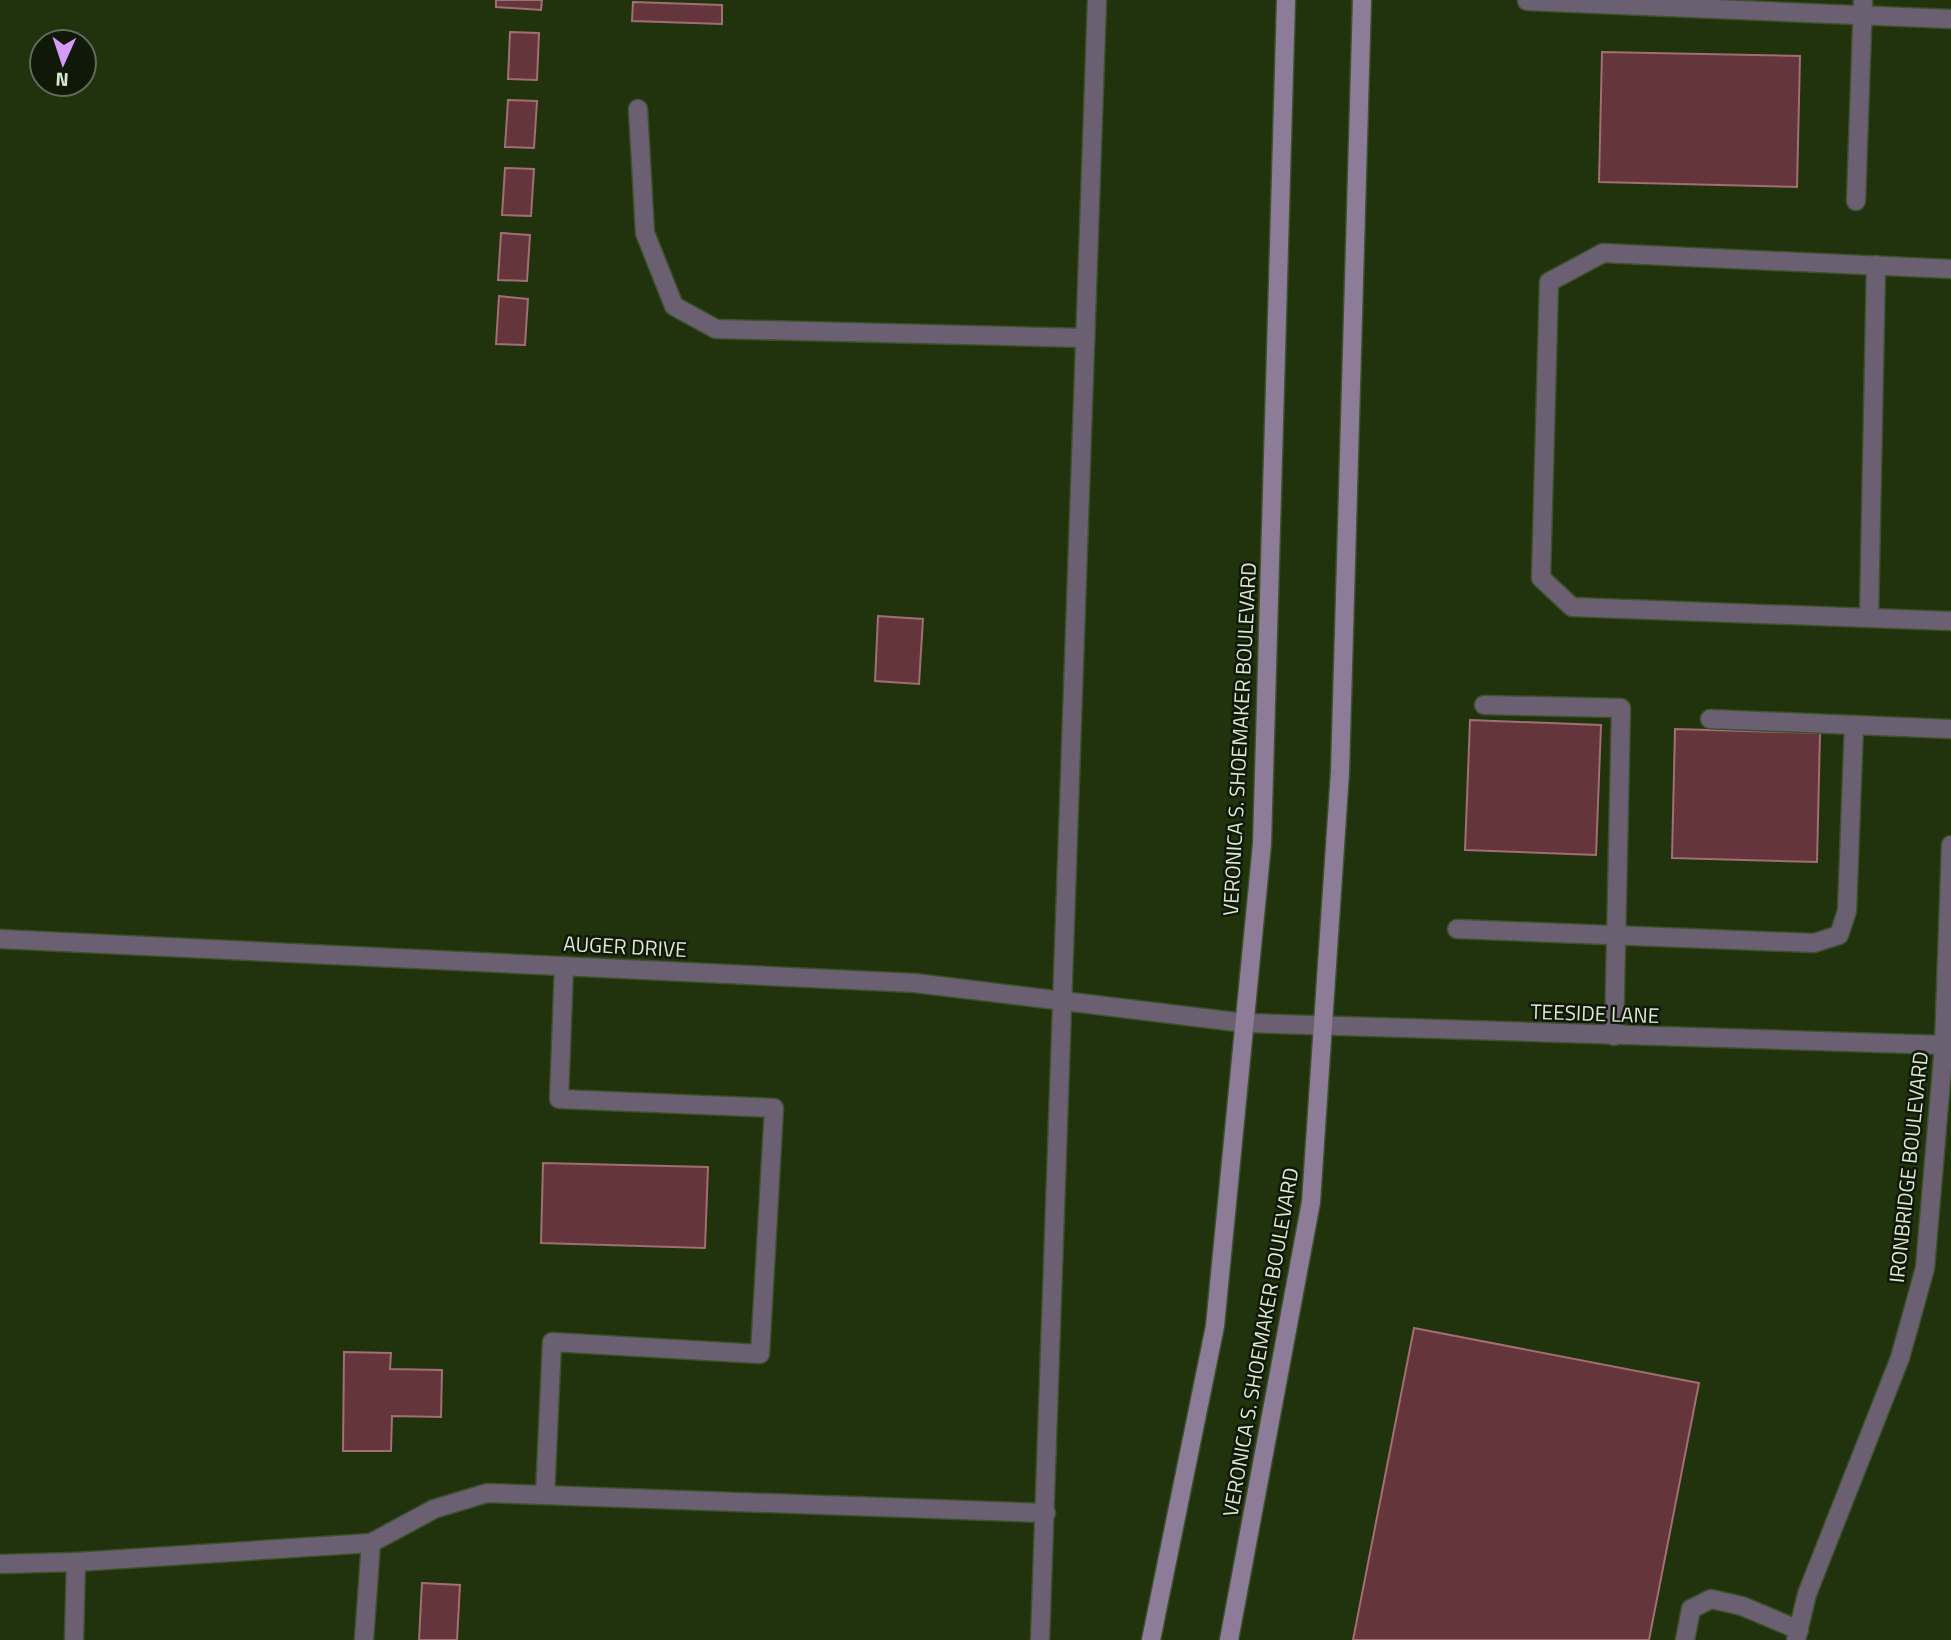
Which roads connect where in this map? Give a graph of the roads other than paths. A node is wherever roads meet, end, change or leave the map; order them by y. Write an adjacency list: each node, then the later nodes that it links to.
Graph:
1 (1097, 0): 11 (street)
2 (1286, 0): 24 (street, VERONICA S. SHOEMAKER BOULEVARD)
3 (1362, 0): 25 (street, VERONICA S. SHOEMAKER BOULEVARD)
4 (1527, 1): 5 (street)
5 (1863, 7): 6 (street); 8 (street)
6 (1951, 19)
7 (639, 109): 11 (street)
8 (1856, 201)
9 (1876, 265): 10 (street); 12 (street); 12 (street)
10 (1951, 269)
11 (1085, 338): 23 (street)
12 (1869, 618): 13 (street)
13 (1951, 621)
14 (1484, 705): 20 (street)
15 (1710, 719): 16 (street)
16 (1854, 725): 17 (street); 20 (street)
17 (1951, 729)
18 (1951, 845): 27 (street, IRONBRIDGE BOULEVARD)
19 (1457, 929): 20 (street)
20 (1616, 935): 26 (street)
21 (0, 939): 22 (street, AUGER DRIVE)
22 (564, 966): 23 (street, AUGER DRIVE); 28 (street)
23 (1063, 1003): 24 (street, AUGER DRIVE); 29 (street)
24 (1245, 1023): 25 (street, TEESIDE LANE); 37 (street, VERONICA S. SHOEMAKER BOULEVARD)
25 (1323, 1028): 26 (street, TEESIDE LANE); 38 (street, VERONICA S. SHOEMAKER BOULEVARD)
26 (1614, 1036): 27 (street, TEESIDE LANE)
27 (1947, 1045): 33 (street, IRONBRIDGE BOULEVARD)
28 (545, 1495): 29 (street); 30 (street)
29 (1046, 1513): 36 (street)
30 (372, 1543): 31 (street); 35 (street)
31 (76, 1562): 32 (street); 34 (street)
32 (0, 1564)
33 (1797, 1635): 39 (street)
34 (74, 1640)
35 (364, 1640)
36 (1040, 1640)
37 (1151, 1640)
38 (1229, 1640)
39 (1685, 1640)

